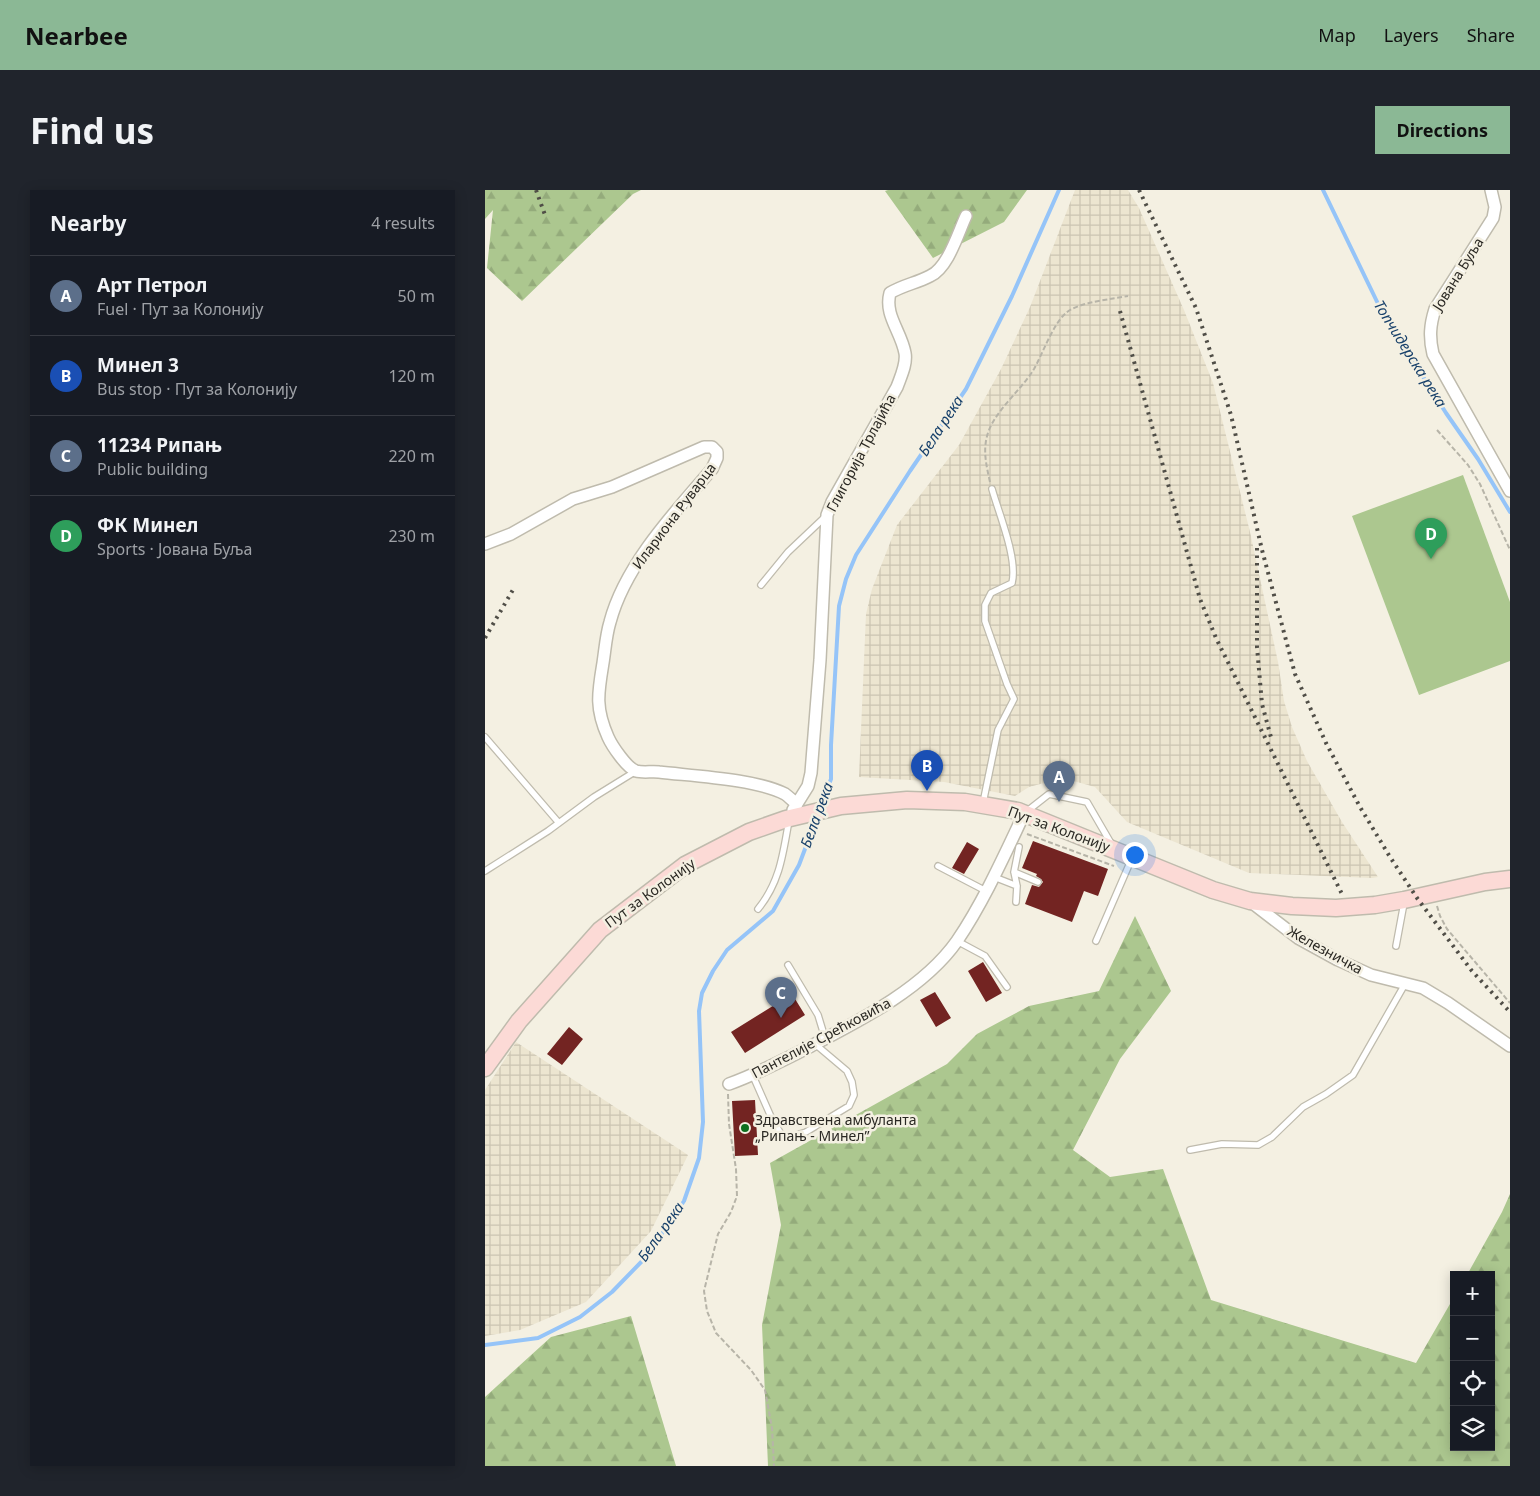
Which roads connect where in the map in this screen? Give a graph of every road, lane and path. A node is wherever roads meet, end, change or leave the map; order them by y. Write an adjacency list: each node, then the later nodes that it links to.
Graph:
1 (1491, 190): 6 (street, Јована Буља)
2 (966, 216): 7 (street, Глигорија Трлајића)
3 (1128, 296): 5 (path)
4 (1437, 430): 9 (path)
5 (992, 489): 13 (lane)
6 (1510, 492)
7 (827, 515): 10 (lane); 14 (street, Глигорија Трлајића)
8 (485, 544): 12 (street, Илариона Руварца)
9 (1510, 550)
10 (761, 585)
11 (485, 737): 16 (lane)
12 (636, 771): 14 (street); 16 (lane)
13 (983, 806): 14 (street, Пут за Колонију); 15 (street, Пут за Колонију)
14 (798, 812): 34 (lane); 44 (street, Пут за Колонију)
15 (1024, 814): 19 (street, Пут за Колонију); 19 (lane); 25 (street, Пантелије Срећковића)
16 (559, 822): 23 (lane)
17 (1025, 834): 22 (path)
18 (1019, 847): 24 (lane)
19 (1114, 849): 20 (street, Пут за Колонију)
20 (1133, 857): 32 (street, Пут за Колонију); 36 (lane)
21 (938, 866): 29 (lane)
22 (1112, 866)
23 (485, 871)
24 (1014, 872): 27 (lane); 28 (lane)
25 (994, 876): 28 (lane); 29 (street, Пантелије Срећковића)
26 (1510, 879): 30 (street, Пут за Колонију)
27 (1038, 882)
28 (1017, 886): 33 (lane)
29 (986, 891): 35 (street, Пантелије Срећковића)
30 (1434, 894): 31 (street, Пут за Колонију); 41 (path)
31 (1404, 900): 32 (street, Пут за Колонију); 37 (lane)
32 (1250, 901): 39 (street, Железничка)
33 (1016, 902)
34 (758, 909)
35 (957, 941): 40 (lane); 42 (street, Пантелије Срећковића)
36 (1095, 941)
37 (1396, 946)
38 (788, 965): 42 (lane)
39 (1405, 984): 43 (street, Железничка); 47 (lane)
40 (1007, 987)
41 (1510, 1003)
42 (820, 1041): 45 (street, Пантелије Срећковића); 45 (lane)
43 (1510, 1046)
44 (485, 1068)
45 (753, 1076): 46 (street, Пантелије Срећковића)
46 (729, 1084): 48 (path)
47 (1191, 1150)
48 (774, 1466)

